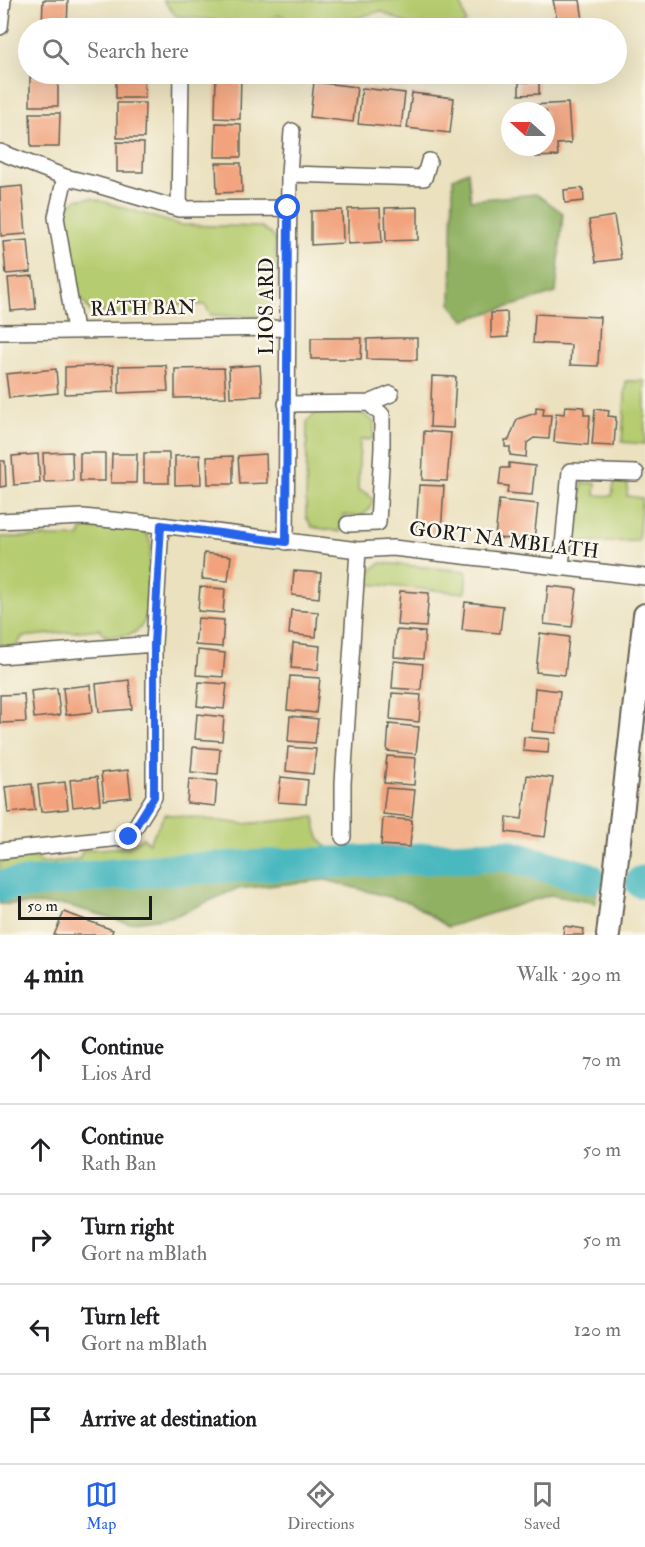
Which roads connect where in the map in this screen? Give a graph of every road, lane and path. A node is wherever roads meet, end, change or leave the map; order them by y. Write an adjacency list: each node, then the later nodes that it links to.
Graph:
1 (3, 0): 2 (street)
2 (0, 27)
3 (181, 84): 10 (street)
4 (292, 131): 7 (street, LIOS ARD)
5 (0, 152): 8 (street)
6 (429, 161): 7 (street)
7 (289, 174): 9 (street, LIOS ARD)
8 (65, 177): 10 (street); 12 (street)
9 (288, 208): 10 (street); 11 (street, LIOS ARD)
10 (179, 209)
11 (287, 328): 12 (street, RATH BAN); 16 (street, LIOS ARD)
12 (75, 330): 13 (street, RATH BAN)
13 (0, 332)
14 (391, 394): 15 (street)
15 (369, 403): 16 (street); 19 (street)
16 (286, 404): 21 (street)
17 (636, 473): 23 (street)
18 (0, 521): 20 (street, GORT NA MBLATH)
19 (348, 524)
20 (161, 525): 21 (street, GORT NA MBLATH); 26 (street)
21 (286, 542): 22 (street, GORT NA MBLATH)
22 (358, 550): 23 (street, GORT NA MBLATH); 28 (street)
23 (561, 567): 24 (street, GORT NA MBLATH)
24 (645, 577)
25 (645, 615): 30 (main road)
26 (154, 644): 27 (street); 29 (street)
27 (0, 656)
28 (343, 837)
29 (0, 851)
30 (608, 935)

